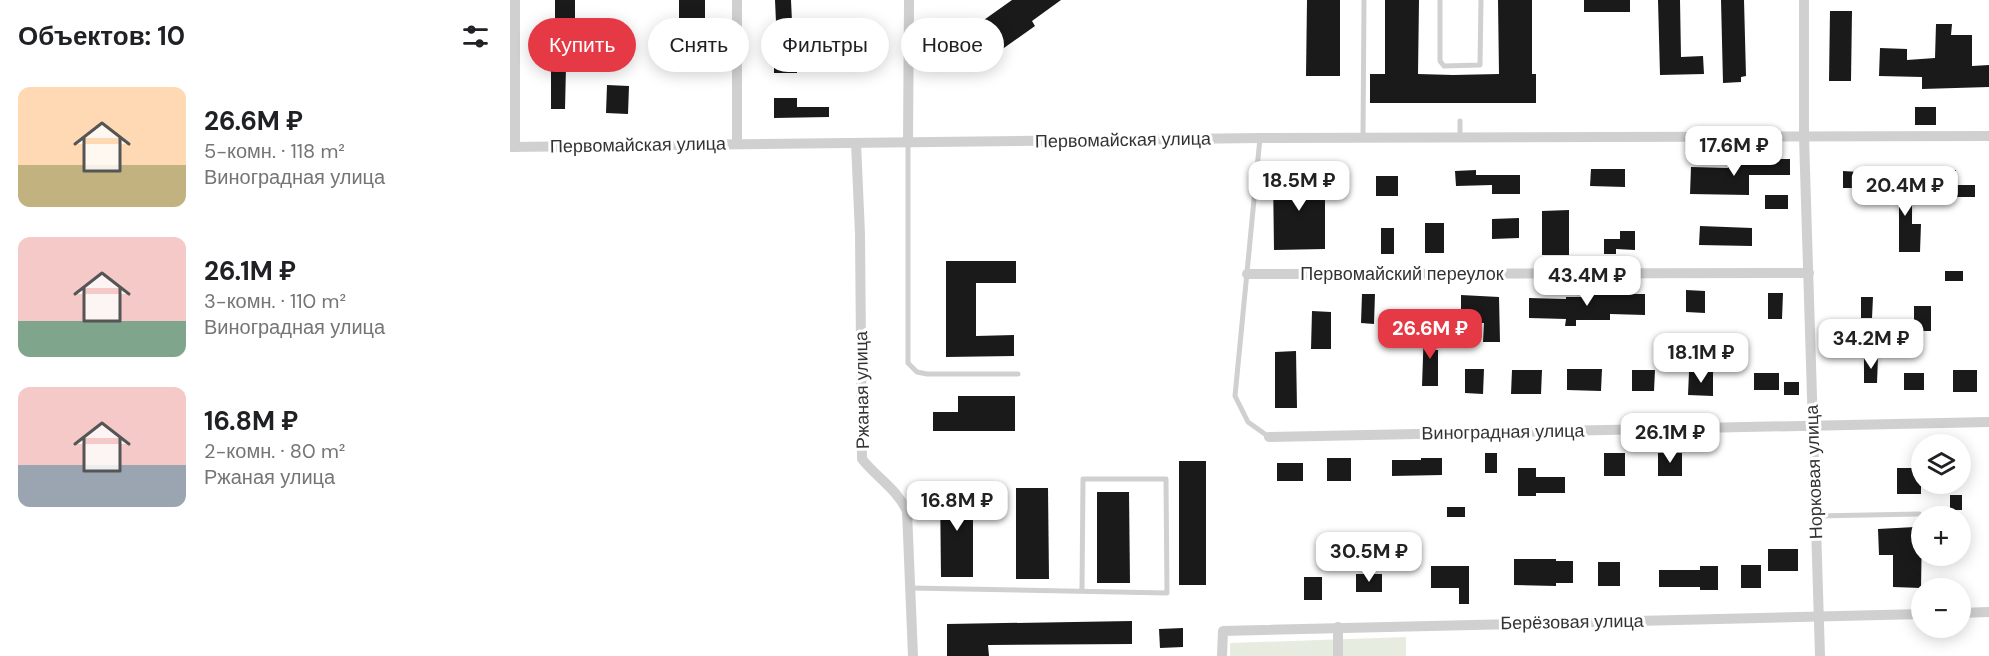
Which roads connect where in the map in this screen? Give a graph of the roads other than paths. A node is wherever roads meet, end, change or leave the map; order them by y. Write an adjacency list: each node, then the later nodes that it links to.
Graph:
1 (515, 0): 17 (street)
2 (737, 0): 16 (street)
3 (909, 0): 15 (street)
4 (1364, 0): 12 (lane)
5 (1440, 0): 6 (lane)
6 (1481, 0)
7 (1804, 0): 10 (street, Норковая улица)
8 (1460, 120): 13 (lane)
9 (1989, 136): 10 (street, Первомайская улица)
10 (1804, 137): 13 (street, Первомайская улица); 18 (street, Норковая улица)
11 (1260, 138): 12 (street, Первомайская улица); 15 (street, Первомайская улица); 19 (lane)
12 (1363, 138): 13 (street, Первомайская улица)
13 (1460, 138)
14 (856, 143): 15 (street, Первомайская улица); 16 (street, Первомайская улица); 26 (street, Ржаная улица)
15 (908, 143): 20 (lane)
16 (737, 144): 17 (street, Первомайская улица)
17 (512, 147)
18 (1809, 273): 19 (street, Первомайский переулок); 22 (street, Норковая улица)
19 (1247, 274): 23 (lane)
20 (1018, 374)
21 (1989, 422): 22 (street, Виноградная улица)
22 (1813, 425): 23 (street, Виноградная улица); 25 (street, Норковая улица)
23 (1269, 437)
24 (1911, 514): 25 (lane)
25 (1816, 516): 31 (street, Норковая улица)
26 (910, 588): 27 (lane); 33 (street, Ржаная улица)
27 (1082, 590): 27 (lane)
28 (1989, 612): 29 (street)
29 (1971, 613)
30 (1911, 614): 31 (street, Берёзовая улица)
31 (1818, 616): 32 (street, Берёзовая улица); 36 (street, Норковая улица)
32 (1338, 627): 34 (street, Берёзовая улица); 35 (street)
33 (913, 656)
34 (1222, 656)
35 (1338, 656)
36 (1820, 656)

